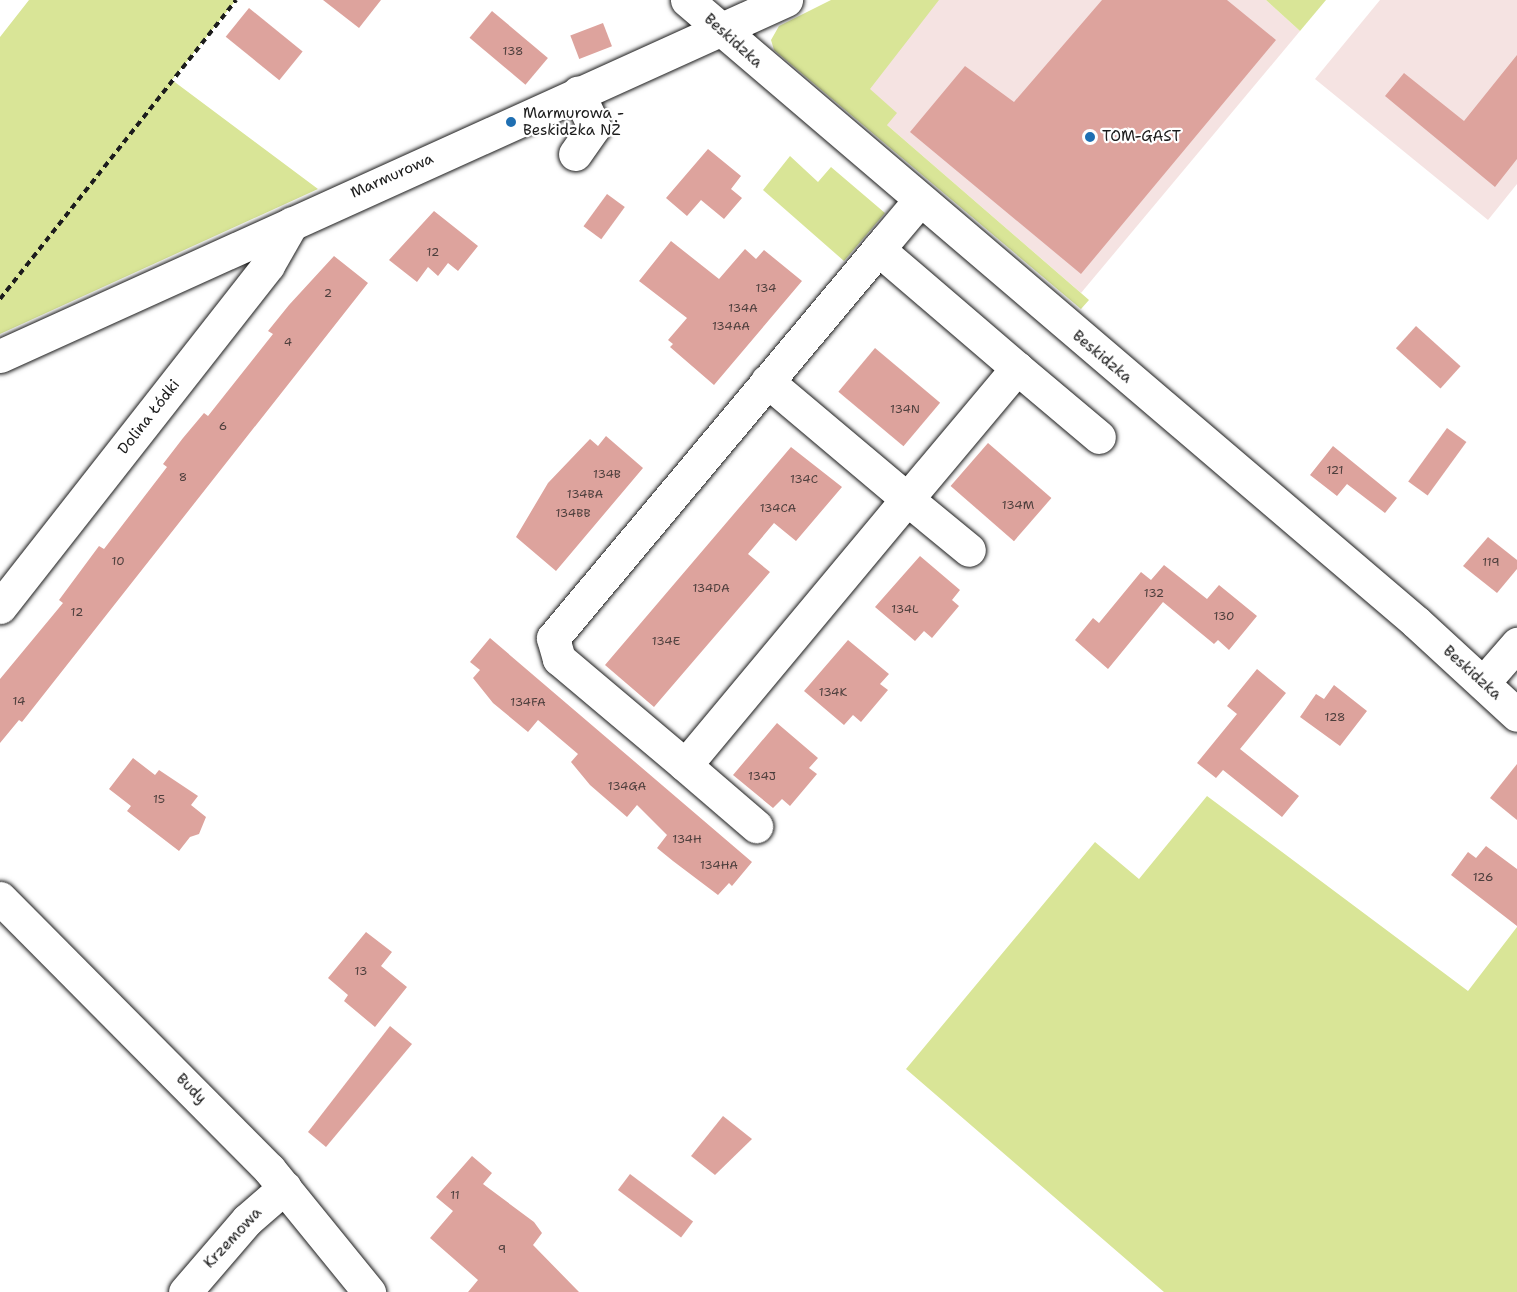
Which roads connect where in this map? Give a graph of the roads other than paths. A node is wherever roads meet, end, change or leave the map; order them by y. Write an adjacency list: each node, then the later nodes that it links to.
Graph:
1 (687, 0): 3 (street, Beskidzka)
2 (786, 0): 3 (street, Marmurowa)
3 (720, 29): 4 (street, Marmurowa); 6 (street, Beskidzka)
4 (578, 92): 5 (street); 7 (street, Marmurowa)
5 (575, 154)
6 (919, 201): 8 (street); 17 (street, Beskidzka)
7 (292, 223): 9 (street, Marmurowa); 15 (street, Dolina Łódki)
8 (878, 249): 10 (street); 11 (street)
9 (0, 356)
10 (1017, 368): 12 (street); 13 (street)
11 (767, 381): 13 (street); 19 (street)
12 (1099, 437)
13 (907, 499): 14 (street); 19 (street)
14 (969, 550)
15 (0, 607)
16 (1517, 644): 17 (street)
17 (1483, 683): 18 (street, Beskidzka)
18 (1517, 715)
19 (685, 765): 20 (street)
20 (756, 825)
21 (0, 898): 22 (street, Budy)
22 (285, 1187): 23 (street, Krzemowa); 24 (street, Budy)
23 (184, 1292)
24 (369, 1292)

